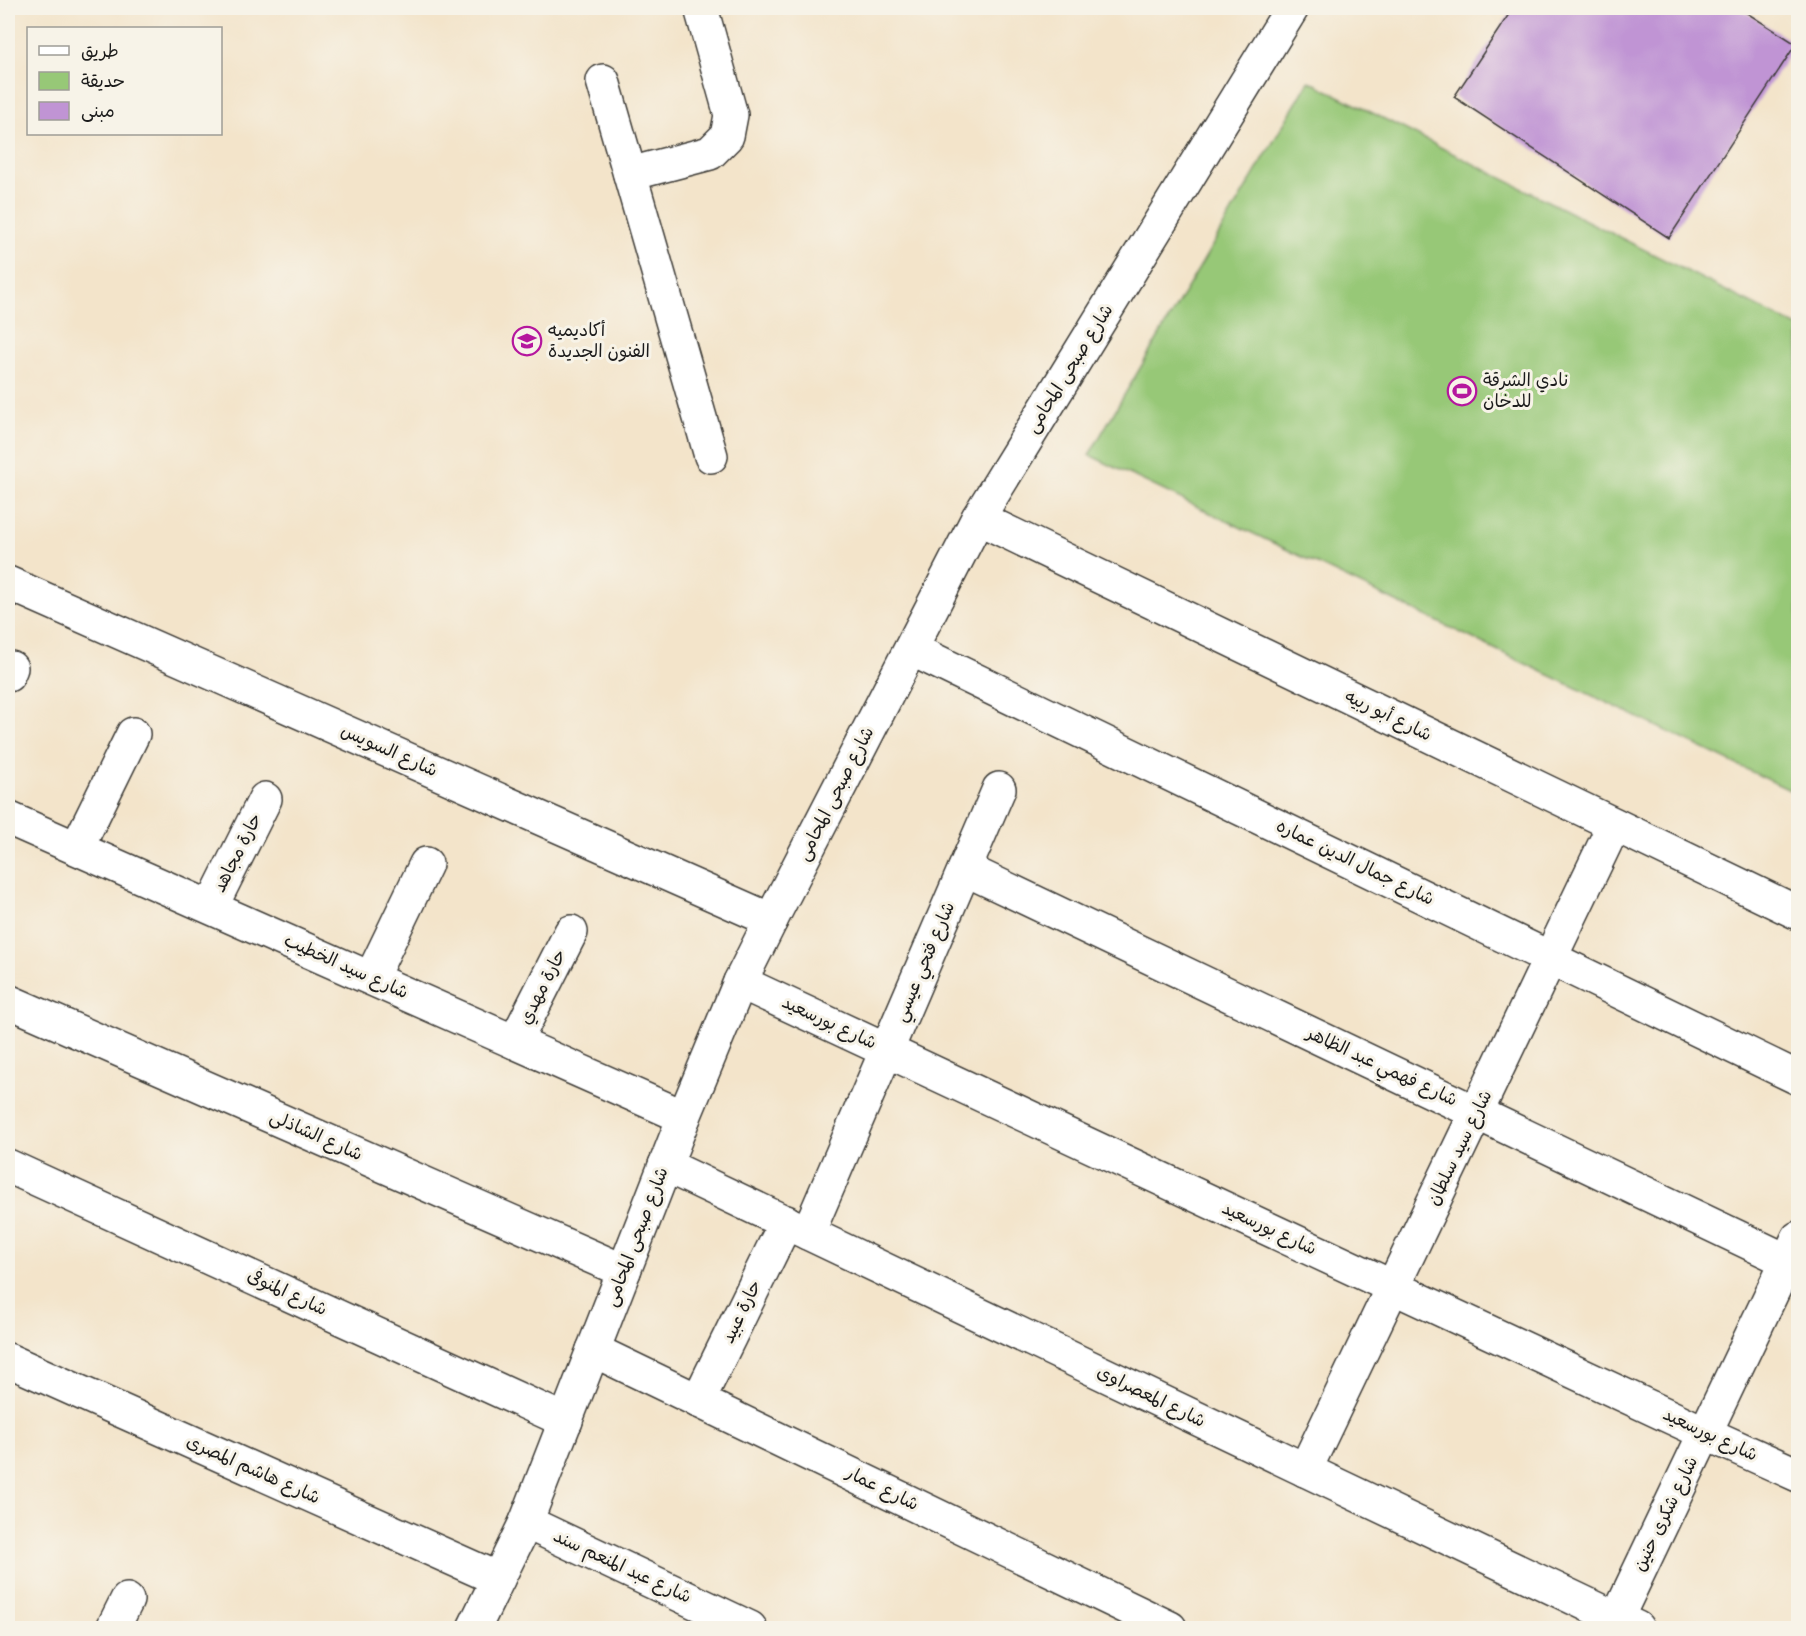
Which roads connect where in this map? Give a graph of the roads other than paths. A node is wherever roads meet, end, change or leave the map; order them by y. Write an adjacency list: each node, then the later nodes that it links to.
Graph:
1 (701, 8): 4 (street)
2 (1292, 8): 6 (street, شارع صبحى المحامى)
3 (603, 81): 4 (street)
4 (630, 174): 5 (street)
5 (711, 456)
6 (978, 518): 8 (street, شارع صبحى المحامى); 13 (street, شارع أبو ربيه)
7 (8, 583): 19 (street, شارع السويس)
8 (911, 649): 19 (street, شارع صبحى المحامى); 21 (street, شارع جمال الدين عماره)
9 (133, 734): 14 (street)
10 (999, 789): 16 (street, شارع فتحي عيسي)
11 (265, 799): 17 (street, حارة مجاهد)
12 (8, 818): 14 (street, شارع سيد الخطيب)
13 (1614, 825): 18 (street, شارع أبو ربيه); 21 (street, شارع سيد سلطان)
14 (77, 848): 17 (street, شارع سيد الخطيب)
15 (426, 864): 22 (street)
16 (965, 869): 26 (street, شارع فتحي عيسي); 28 (street, شارع فهمي عبد الظاهر)
17 (211, 907): 22 (street, شارع سيد الخطيب)
18 (1798, 913)
19 (771, 920): 23 (street, شارع صبحى المحامى)
20 (571, 932): 25 (street, حارة مهدي)
21 (1551, 958): 27 (street, شارع جمال الدين عماره); 28 (street, شارع سيد سلطان)
22 (371, 978): 25 (street, شارع سيد الخطيب)
23 (740, 982): 26 (street, شارع بورسعيد); 29 (street, شارع صبحى المحامى)
24 (8, 1001): 34 (street, شارع الشاذلى)
25 (515, 1042): 29 (street, شارع سيد الخطيب)
26 (887, 1050): 32 (street, شارع فتحي عيسي); 35 (street, شارع بورسعيد)
27 (1798, 1078)
28 (1477, 1113): 33 (street, شارع فهمي عبد الظاهر); 35 (street, شارع سيد سلطان)
29 (684, 1117): 30 (street, شارع صبحى المحامى)
30 (665, 1165): 32 (street, شارع المعصراوى); 34 (street, شارع صبحى المحامى)
31 (8, 1166): 39 (street, شارع المنوفى)
32 (797, 1228): 38 (street, حارة عبيد); 41 (street, شارع المعصراوى)
33 (1795, 1255): 40 (street, شارع شكرى حنين)
34 (624, 1271): 36 (street, شارع صبحى المحامى)
35 (1393, 1287): 40 (street, شارع بورسعيد); 41 (street, شارع سيد سلطان)
36 (593, 1350): 38 (street, شارع عمار); 39 (street, شارع صبحى المحامى)
37 (8, 1360): 44 (street, شارع هاشم المصرى)
38 (698, 1401): 48 (street, شارع عمار)
39 (566, 1420): 43 (street, شارع صبحى المحامى)
40 (1705, 1433): 42 (street, شارع بورسعيد); 45 (street, شارع شكرى حنين)
41 (1305, 1470): 45 (street, شارع المعصراوى)
42 (1798, 1475)
43 (526, 1522): 44 (street, شارع صبحى المحامى); 47 (street, شارع عبد المنعم سند)
44 (498, 1579): 46 (street, شارع صبحى المحامى)
45 (1621, 1625)
46 (474, 1629)
47 (750, 1629)
48 (1170, 1629)

